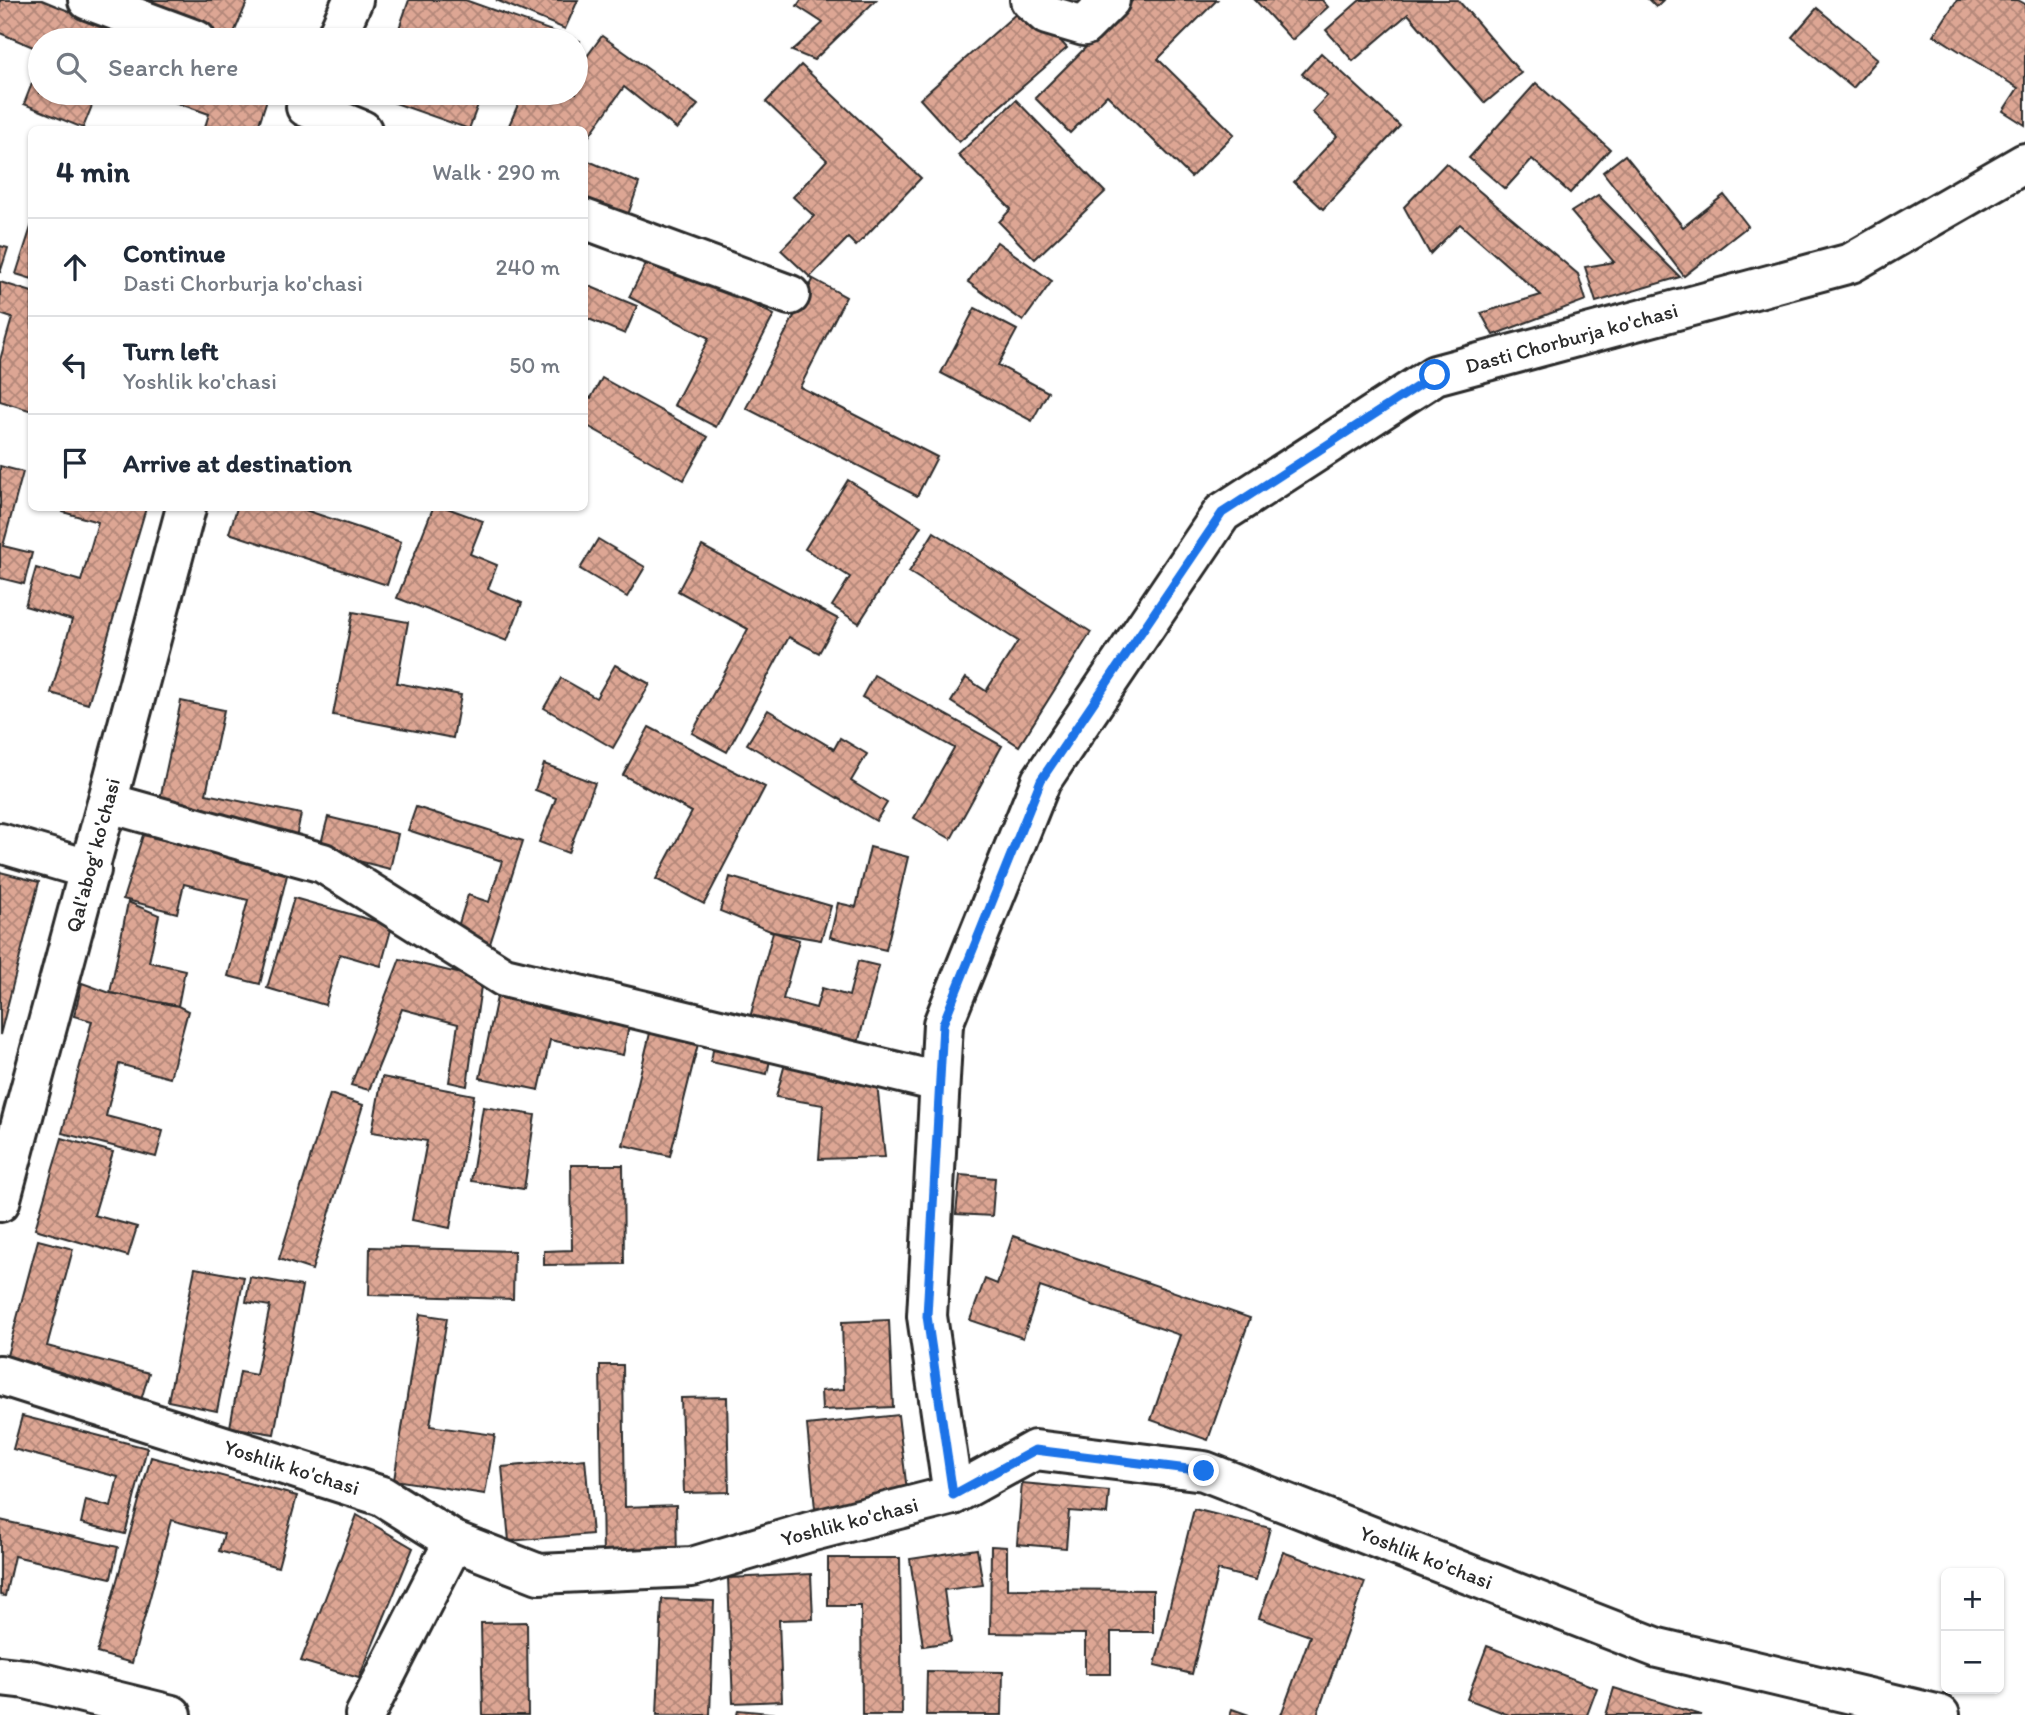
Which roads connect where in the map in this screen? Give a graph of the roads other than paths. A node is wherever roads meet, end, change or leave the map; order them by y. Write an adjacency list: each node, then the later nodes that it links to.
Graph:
1 (88, 0): 5 (street)
2 (353, 0): 6 (street)
3 (1030, 0): 4 (street)
4 (1110, 0)
5 (164, 28)
6 (340, 28)
7 (305, 110): 8 (street)
8 (351, 126)
9 (2025, 163): 16 (street, Dasti Chorburja ko'chasi)
10 (588, 220): 11 (street)
11 (790, 295)
12 (185, 511): 13 (street, Qal'abog' ko'chasi)
13 (109, 803): 15 (street, Qal'abog' ko'chasi); 16 (street)
14 (0, 843): 15 (street)
15 (91, 870): 17 (street, Qal'abog' ko'chasi)
16 (939, 1082): 19 (street, Dasti Chorburja ko'chasi)
17 (0, 1202)
18 (0, 1375): 20 (street, Yoshlik ko'chasi)
19 (953, 1495): 20 (street, Yoshlik ko'chasi); 24 (street, Yoshlik ko'chasi)
20 (454, 1541): 23 (street)
21 (0, 1676): 22 (street)
22 (172, 1715)
23 (365, 1715)
24 (1940, 1715)

